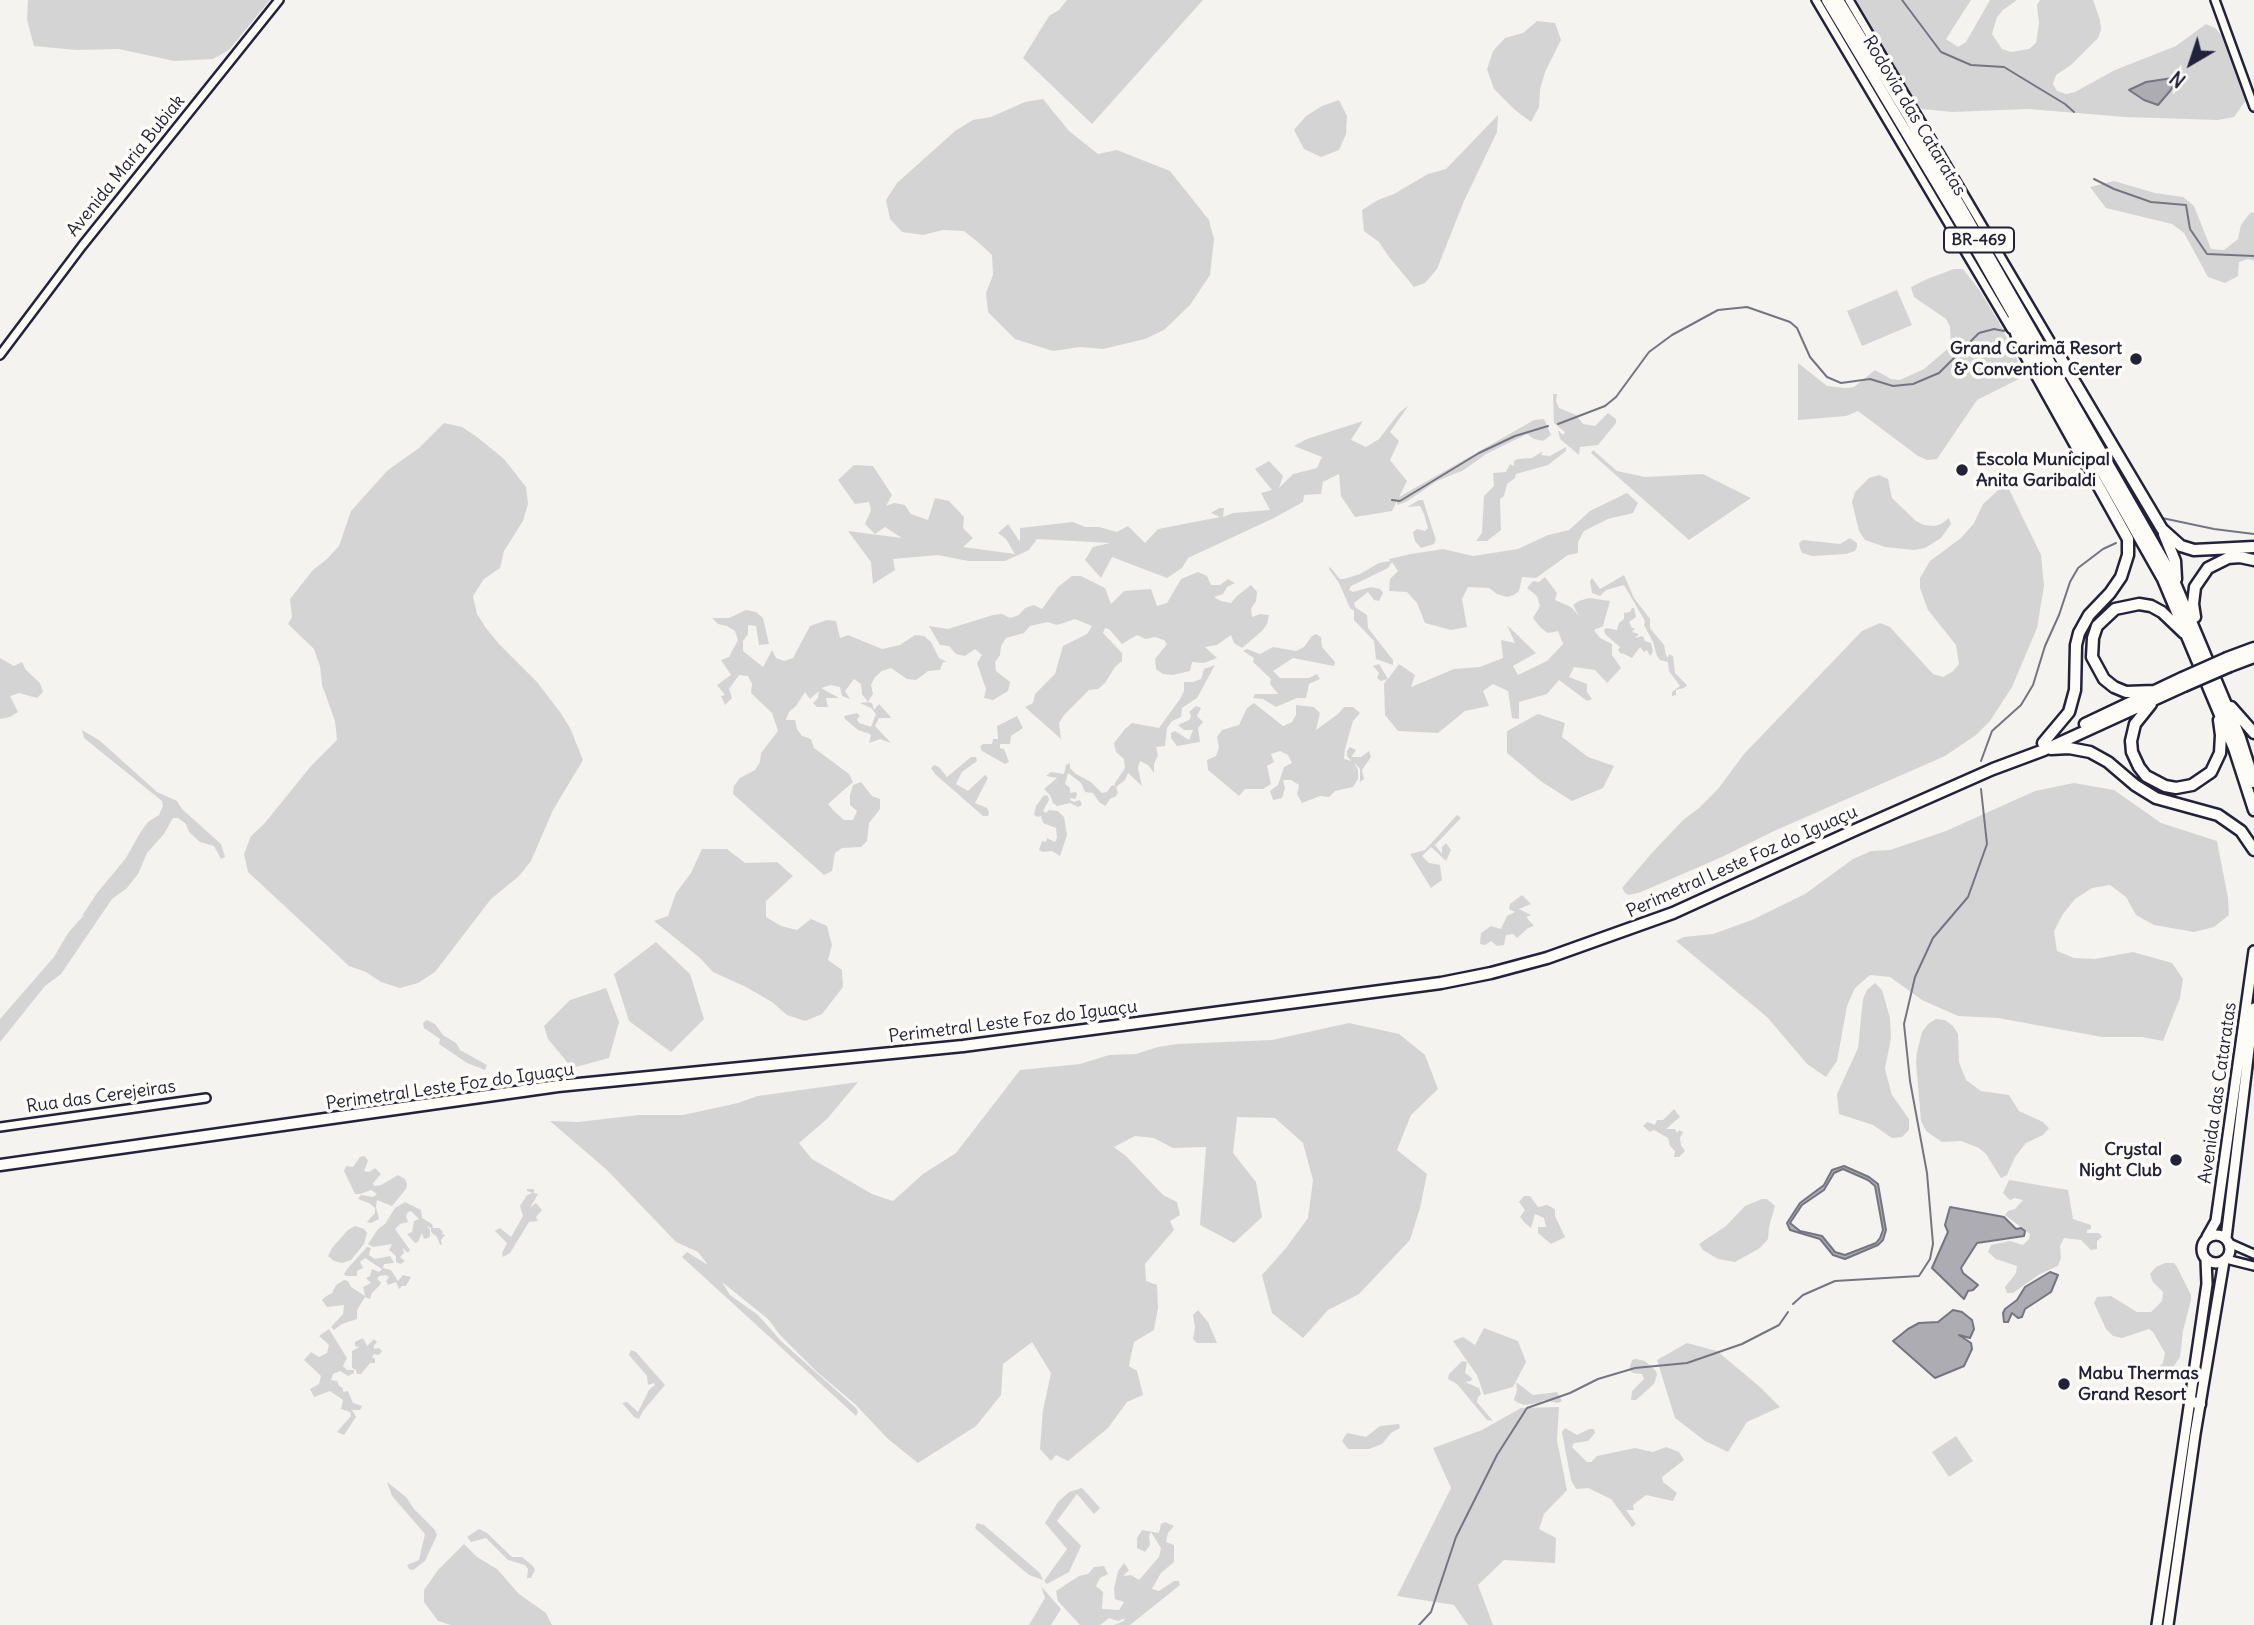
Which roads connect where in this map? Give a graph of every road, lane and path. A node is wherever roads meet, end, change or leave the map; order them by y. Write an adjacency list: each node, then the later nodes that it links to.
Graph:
1 (279, 0): 11 (street, Avenida Maria Bubiak)
2 (1816, 0): 9 (street)
3 (1827, 0): 8 (highway, Rodovía das Cataratas / BR-469)
4 (1838, 0): 12 (highway, Rodovía das Cataratas / BR-469)
5 (1849, 0): 10 (street)
6 (2215, 0): 7 (street)
7 (2254, 107)
8 (2003, 296): 9 (highway); 18 (highway, Rodovía das Cataratas / BR-469)
9 (2020, 345): 24 (highway)
10 (2053, 347): 12 (highway); 13 (highway)
11 (0, 355)
12 (2063, 385): 16 (highway, Rodovía das Cataratas / BR-469)
13 (2162, 529): 14 (highway); 16 (highway)
14 (2254, 547)
15 (2254, 560): 17 (highway)
16 (2177, 587): 17 (highway, Rodovía das Cataratas / BR-469)
17 (2198, 635): 22 (highway, Rodovía das Cataratas / BR-469)
18 (2194, 648): 20 (highway, Rodovía das Cataratas / BR-469); 21 (highway)
19 (2252, 653): 21 (highway, Perimetral Leste Foz do Iguaçu, bridge)
20 (2212, 692): 21 (highway); 26 (highway, Rodovía das Cataratas / BR-469)
21 (2156, 695): 24 (highway, Perimetral Leste Foz do Iguaçu)
22 (2223, 697): 23 (highway); 25 (highway, Rodovía das Cataratas / BR-469)
23 (2254, 733)
24 (2043, 747): 27 (highway); 32 (highway, Perimetral Leste Foz do Iguaçu)
25 (2254, 782)
26 (2254, 810)
27 (2254, 850)
28 (2254, 951): 33 (main road, Avenida das Cataratas)
29 (2254, 1008): 34 (main road, Avenida das Cataratas)
30 (206, 1098): 31 (street, Rua das Cerejeiras)
31 (0, 1127)
32 (0, 1164)
33 (2207, 1237): 34 (main road); 36 (main road)
34 (2228, 1241): 35 (street); 37 (main road)
35 (2254, 1254)
36 (2206, 1259): 37 (main road); 39 (main road)
37 (2225, 1260): 38 (street); 39 (main road)
38 (2254, 1266)
39 (2195, 1403): 40 (main road); 41 (main road)
40 (2157, 1625)
41 (2168, 1625)

